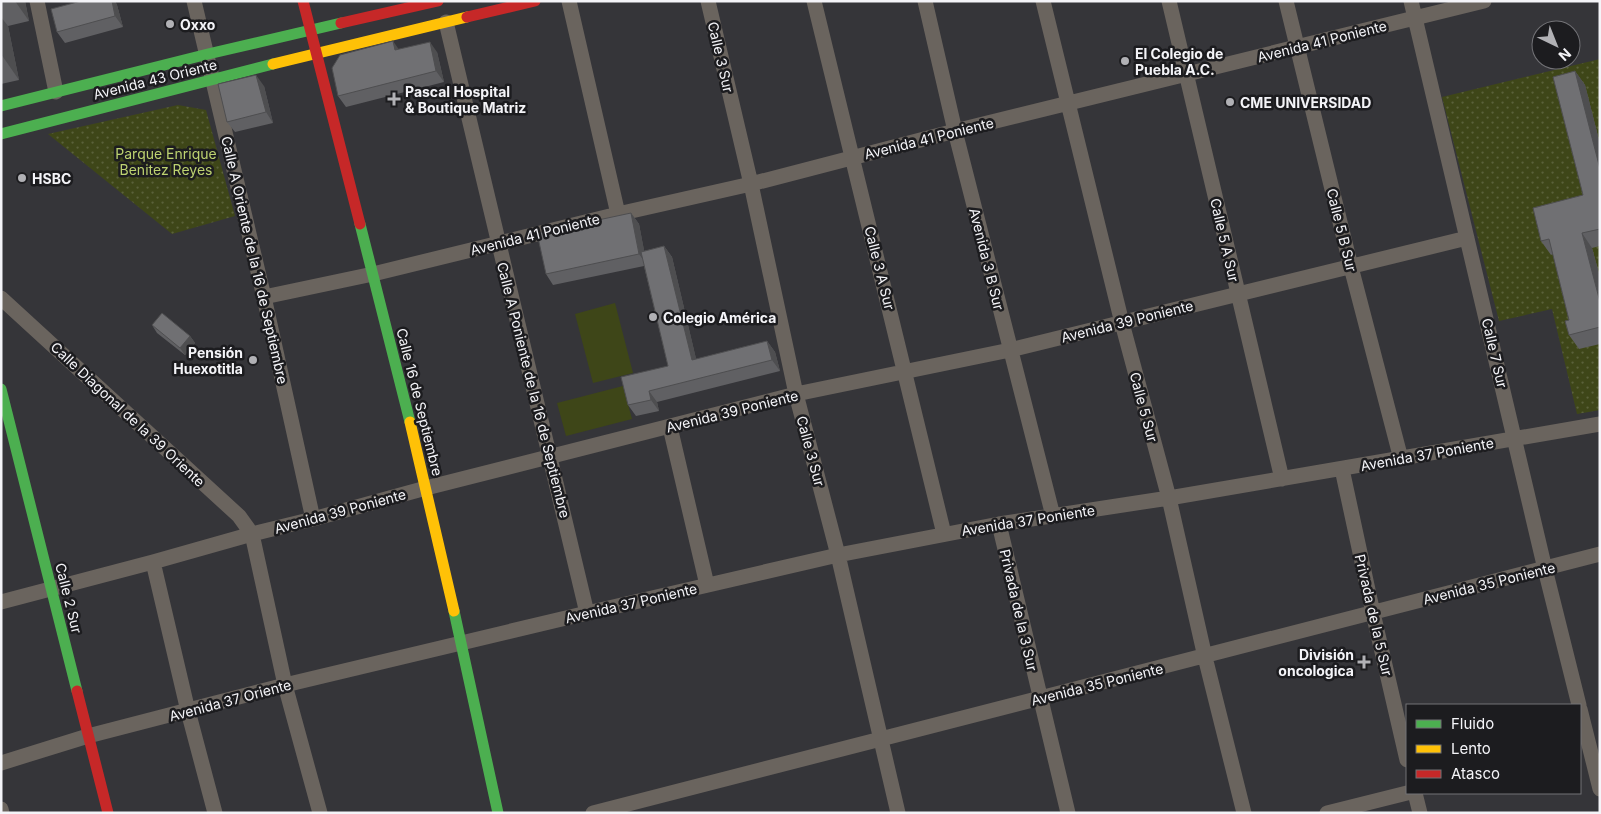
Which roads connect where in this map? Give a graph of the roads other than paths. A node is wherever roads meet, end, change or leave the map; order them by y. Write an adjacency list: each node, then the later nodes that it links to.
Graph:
1 (37, 1): 23 (street)
2 (194, 1): 19 (street, Calle A Oriente de la 16 de Septiembre)
3 (303, 1): 17 (street, Calle 16 de Septiembre)
4 (438, 1): 17 (street, Avenida 43 Oriente)
5 (535, 1): 16 (street, Avenida 43 Oriente)
6 (569, 1): 30 (street)
7 (708, 1): 29 (street, Calle 3 Sur)
8 (814, 1): 28 (street, Calle 3 A Sur)
9 (925, 1): 26 (street, Avenida 3 B Sur)
10 (1044, 1): 24 (street, Calle 5 Sur)
11 (1169, 1): 21 (street, Calle 5 A Sur)
12 (1286, 1): 18 (street, Calle 5 B Sur)
13 (1411, 1): 15 (street, Calle 7 Sur)
14 (1484, 1): 15 (street, Avenida 41 Poniente)
15 (1416, 19): 18 (street, Avenida 41 Poniente); 31 (street, Calle 7 Sur)
16 (446, 22): 20 (street, Avenida 43 Oriente); 32 (street, Calle A Poniente de la 16 de Septiembre)
17 (310, 31): 19 (street, Avenida 43 Oriente); 20 (street, Calle 16 de Septiembre)
18 (1296, 47): 21 (street, Avenida 41 Poniente); 33 (street, Calle 5 B Sur)
19 (208, 54): 22 (street, Calle A Oriente de la 16 de Septiembre); 23 (street, Avenida 43 Oriente)
20 (316, 54): 22 (street, Avenida 43 Oriente); 34 (street, Calle 16 de Septiembre)
21 (1186, 75): 24 (street, Avenida 41 Poniente); 35 (street, Calle 5 A Sur)
22 (214, 79): 27 (street, Avenida 43 Oriente); 36 (street, Calle A Oriente de la 16 de Septiembre)
23 (56, 92): 25 (street, Avenida 43 Oriente)
24 (1068, 104): 26 (street, Avenida 41 Poniente); 38 (street, Calle 5 Sur)
25 (1, 106)
26 (955, 131): 28 (street, Avenida 41 Poniente); 39 (street, Avenida 3 B Sur)
27 (1, 134)
28 (853, 157): 29 (street, Avenida 41 Poniente); 40 (street, Calle 3 A Sur)
29 (751, 184): 30 (street, Avenida 41 Poniente); 42 (street, Calle 3 Sur)
30 (618, 214): 32 (street, Avenida 41 Poniente)
31 (1467, 238): 33 (street, Avenida 39 Poniente); 45 (street, Calle 7 Sur)
32 (498, 242): 34 (street, Avenida 41 Poniente); 46 (street, Calle A Poniente de la 16 de Septiembre)
33 (1351, 267): 35 (street, Avenida 39 Poniente); 47 (street, Calle 5 B Sur)
34 (373, 274): 36 (street, Avenida 41 Poniente); 50 (street, Calle 16 de Septiembre)
35 (1238, 293): 38 (street, Avenida 39 Poniente); 49 (street, Calle 5 A Sur)
36 (264, 297): 53 (street, Calle A Oriente de la 16 de Septiembre)
37 (1, 298): 55 (street, Calle Diagonal de la 39 Oriente)
38 (1122, 323): 39 (street, Avenida 39 Poniente); 51 (street, Calle 5 Sur)
39 (1010, 350): 40 (street, Avenida 39 Poniente); 52 (street, Avenida 3 B Sur)
40 (906, 372): 42 (street, Avenida 39 Poniente); 56 (street, Calle 3 A Sur)
41 (1, 389): 62 (street, Calle 2 Sur)
42 (796, 394): 44 (street, Avenida 39 Poniente); 58 (street, Calle 3 Sur)
43 (1600, 424): 45 (street, Avenida 37 Poniente)
44 (670, 427): 46 (street, Avenida 39 Poniente); 61 (street)
45 (1515, 438): 47 (street, Avenida 37 Poniente); 60 (street, Calle 7 Sur)
46 (550, 457): 50 (street, Avenida 39 Poniente); 64 (street, Calle A Poniente de la 16 de Septiembre)
47 (1401, 459): 48 (street, Avenida 37 Poniente)
48 (1342, 469): 49 (street, Avenida 37 Poniente); 65 (street, Privada de la 5 Sur)
49 (1282, 479): 51 (street, Avenida 37 Poniente)
50 (426, 488): 53 (street, Avenida 39 Poniente); 66 (street, Calle 16 de Septiembre)
51 (1168, 498): 52 (street, Avenida 37 Poniente); 67 (street, Calle 5 Sur)
52 (1053, 516): 54 (street, Avenida 37 Poniente)
53 (313, 520): 55 (street, Avenida 39 Poniente)
54 (999, 524): 56 (street, Avenida 37 Poniente); 69 (street, Privada de la 3 Sur)
55 (252, 534): 59 (street, Avenida 39 Poniente); 68 (street)
56 (944, 534): 58 (street, Avenida 37 Poniente)
57 (1600, 554): 60 (street, Avenida 35 Poniente)
58 (838, 555): 61 (street, Avenida 37 Poniente); 74 (street, Calle 3 Sur)
59 (153, 562): 62 (street, Avenida 39 Poniente); 71 (street)
60 (1545, 569): 65 (street, Avenida 35 Poniente); 70 (street, Calle 7 Sur)
61 (707, 585): 64 (street, Avenida 37 Poniente)
62 (52, 588): 63 (street, Avenida 39 Poniente); 73 (street, Calle 2 Sur)
63 (1, 602)
64 (587, 613): 66 (street, Avenida 37 Poniente)
65 (1373, 613): 67 (street, Avenida 35 Poniente); 76 (street, Privada de la 5 Sur)
66 (461, 643): 68 (street, Avenida 37 Oriente); 86 (street, Calle 16 de Septiembre)
67 (1205, 656): 69 (street, Avenida 35 Poniente); 90 (street, Calle 5 Sur)
68 (285, 685): 71 (street, Avenida 37 Oriente); 85 (street)
69 (1040, 698): 74 (street, Avenida 35 Poniente); 89 (street, Privada de la 3 Sur)
70 (1578, 704)
71 (188, 711): 73 (street, Avenida 37 Oriente); 84 (street)
72 (1581, 714): 75 (street, Calle 7 Sur)
73 (88, 736): 77 (street, Avenida 37 Oriente); 83 (street, Calle 2 Sur)
74 (880, 739): 87 (street, Avenida 35 Poniente); 88 (street, Calle 3 Sur)
75 (1590, 746): 78 (street, Calle 7 Sur)
76 (1406, 756)
77 (1, 763)
78 (1600, 789)
79 (1406, 793): 91 (street)
80 (1415, 794): 92 (street)
81 (1, 809): 82 (street)
82 (2, 813)
83 (108, 813)
84 (214, 813)
85 (320, 813)
86 (498, 813)
87 (593, 813)
88 (898, 813)
89 (1068, 813)
90 (1244, 813)
91 (1327, 813)
92 (1420, 813)

